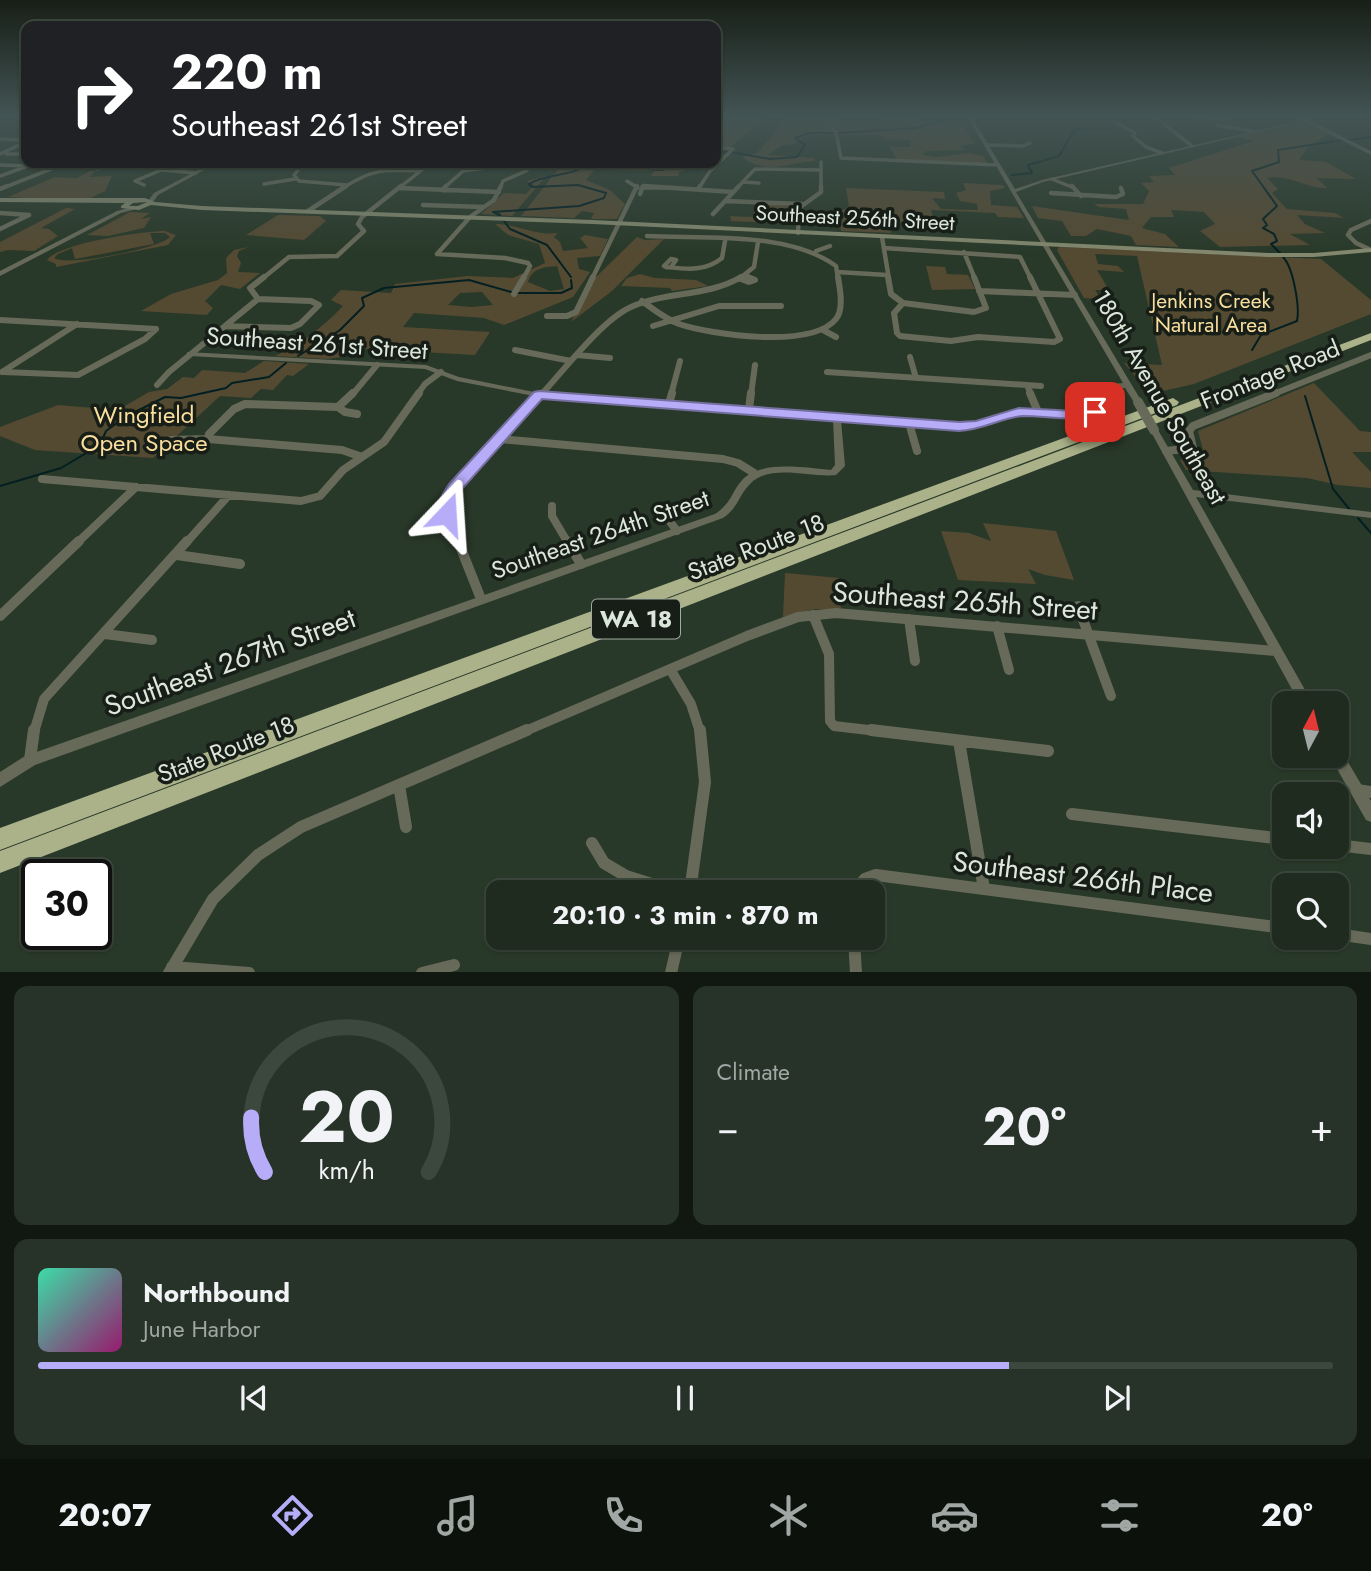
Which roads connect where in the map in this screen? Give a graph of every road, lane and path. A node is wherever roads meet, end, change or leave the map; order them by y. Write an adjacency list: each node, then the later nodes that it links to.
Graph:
1 (895, 161): 6 (street)
2 (996, 161): 6 (street, 180th Avenue Southeast)
3 (1127, 161): 26 (street)
4 (821, 162): 20 (street)
5 (0, 165): 7 (street)
6 (998, 165): 37 (street, 180th Avenue Southeast)
7 (21, 166)
8 (22, 168): 23 (street)
9 (54, 168): 35 (street)
10 (103, 168): 17 (street)
11 (156, 168): 19 (street)
12 (206, 168): 22 (street)
13 (428, 168): 21 (street)
14 (486, 168): 38 (street)
15 (529, 168): 39 (street)
16 (715, 168): 36 (street)
17 (97, 169)
18 (299, 169): 25 (street)
19 (161, 170): 22 (street); 31 (street)
20 (821, 170): 28 (street); 47 (street)
21 (420, 172): 32 (street); 33 (street)
22 (196, 173): 24 (street)
23 (0, 176)
24 (186, 178): 46 (street); 48 (street)
25 (295, 179): 30 (street); 32 (street)
26 (1052, 179): 37 (street); 42 (street)
27 (627, 181): 61 (street)
28 (743, 182): 29 (street); 40 (street)
29 (759, 183)
30 (264, 184)
31 (144, 185)
32 (346, 185): 54 (street)
33 (399, 188): 38 (street); 57 (street)
34 (1121, 188): 42 (street)
35 (0, 189)
36 (698, 189): 40 (street); 61 (street)
37 (1012, 189): 69 (street, 180th Avenue Southeast)
38 (442, 190): 39 (street)
39 (499, 192): 51 (street)
40 (733, 192): 45 (street)
41 (1051, 193): 42 (street)
42 (1081, 196)
43 (0, 201): 44 (main road); 50 (main road)
44 (131, 201): 48 (main road); 50 (main road)
45 (725, 201): 47 (street); 58 (street)
46 (151, 202): 48 (main road, Southeast 256th Street); 52 (main road, Southeast 256th Street)
47 (802, 204): 64 (street)
48 (139, 205): 50 (main road); 53 (main road, Southeast 256th Street); 75 (street)
49 (424, 205): 51 (street)
50 (123, 207): 75 (street)
51 (485, 207): 59 (street)
52 (220, 208): 53 (main road); 54 (main road, Southeast 256th Street)
53 (211, 210): 56 (main road, Southeast 256th Street)
54 (308, 211): 56 (main road, Southeast 256th Street)
55 (0, 213): 62 (street)
56 (336, 213): 57 (main road, Southeast 256th Street)
57 (366, 214): 59 (main road, Southeast 256th Street); 84 (street)
58 (713, 214)
59 (470, 217): 61 (main road, Southeast 256th Street); 81 (street)
60 (1371, 221): 72 (street)
61 (623, 223): 63 (main road, Southeast 256th Street); 88 (street)
62 (0, 229)
63 (760, 231): 64 (main road, Southeast 256th Street); 68 (street)
64 (798, 233): 66 (main road, Southeast 256th Street)
65 (647, 236): 67 (street)
66 (882, 237): 69 (main road, Southeast 256th Street); 71 (street)
67 (725, 241): 68 (street); 76 (street)
68 (758, 242): 73 (street); 85 (street)
69 (1046, 245): 72 (main road, Southeast 256th Street); 83 (street, 180th Avenue Southeast)
70 (830, 246): 73 (street)
71 (884, 248): 74 (street); 79 (street)
72 (1371, 250)
73 (816, 251): 77 (street)
74 (964, 252): 80 (street); 82 (street)
75 (19, 264): 78 (street)
76 (671, 267)
77 (837, 272): 79 (street); 95 (street)
78 (0, 274)
79 (887, 275): 86 (street)
80 (979, 291): 82 (street); 86 (street)
81 (514, 294)
82 (1039, 294): 83 (street); 86 (street)
83 (1075, 295): 114 (street, 180th Avenue Southeast)
84 (258, 299): 92 (street); 92 (street)
85 (639, 299): 90 (street); 102 (street)
86 (903, 303)
87 (781, 306): 90 (street)
88 (547, 316)
89 (0, 320): 91 (street)
90 (671, 320): 93 (street); 95 (street)
91 (78, 324): 110 (street); 110 (street)
92 (225, 326): 99 (street)
93 (653, 326)
94 (1371, 327): 107 (highway, State Route 18 / WA 18)
95 (823, 330): 97 (street)
96 (1371, 336): 107 (highway, State Route 18 / WA 18)
97 (836, 337)
98 (515, 350): 102 (street)
99 (190, 354): 105 (street, Southeast 261st Street); 112 (street)
100 (1371, 355): 128 (street, Frontage Road)
101 (910, 357): 111 (street)
102 (574, 358): 103 (street); 116 (street)
103 (610, 358)
104 (680, 361): 117 (street)
105 (376, 365): 108 (street, Southeast 261st Street); 118 (street)
106 (755, 365): 119 (street)
107 (1276, 367): 168 (highway, State Route 18 / WA 18); 172 (highway, State Route 18 / WA 18)
108 (441, 372): 116 (street, Southeast 261st Street); 129 (street)
109 (827, 372): 111 (street)
110 (1, 373)
111 (916, 378): 113 (street)
112 (157, 385)
113 (1027, 385): 115 (street); 120 (street)
114 (1128, 385): 120 (street, Southeast 261st Street); 128 (street, 180th Avenue Southeast, bridge)
115 (1041, 386)
116 (539, 395): 117 (street, Southeast 261st Street); 125 (street)
117 (669, 404): 119 (street, Southeast 261st Street)
118 (338, 407): 121 (street); 124 (street)
119 (749, 410): 122 (street, Southeast 261st Street)
120 (1038, 412): 123 (street, Southeast 261st Street)
121 (357, 414)
122 (838, 418): 123 (street, Southeast 261st Street); 130 (street)
123 (909, 423): 127 (street)
124 (208, 439): 126 (street); 129 (street)
125 (499, 439): 130 (street); 142 (street)
126 (171, 440)
127 (917, 451)
128 (1166, 451): 133 (street, 180th Avenue Southeast)
129 (362, 457): 134 (street)
130 (754, 473): 138 (street, Southeast 264th Street)
131 (42, 480): 132 (street)
132 (136, 487): 134 (street); 145 (street)
133 (1189, 493): 137 (street); 151 (street, 180th Avenue Southeast)
134 (229, 495): 139 (street)
135 (552, 506): 141 (street)
136 (660, 508): 138 (street)
137 (1371, 515)
138 (677, 531): 141 (street, Southeast 264th Street)
139 (177, 555): 140 (street); 148 (street)
140 (240, 564)
141 (581, 564): 142 (street, Southeast 264th Street)
142 (481, 599): 159 (street, Southeast 267th Street)
143 (1078, 606): 149 (street)
144 (813, 615): 146 (street, Southeast 265th Street); 153 (street, Southeast 265th Street); 157 (street)
145 (0, 616)
146 (909, 619): 147 (street, Southeast 265th Street); 152 (street)
147 (997, 626): 149 (street, Southeast 265th Street); 154 (street)
148 (105, 634): 150 (street); 159 (street)
149 (1088, 634): 151 (street, Southeast 265th Street); 156 (street)
150 (152, 640)
151 (1276, 651): 155 (street, 180th Avenue Southeast)
152 (915, 661)
153 (670, 669): 162 (street, Southeast 265th Street); 174 (street)
154 (1009, 670)
155 (1299, 691)
156 (1111, 696)
157 (959, 741): 158 (street); 176 (street)
158 (1048, 751)
159 (30, 760): 161 (street, Southeast 267th Street)
160 (1346, 768): 163 (street)
161 (0, 780)
162 (399, 785): 166 (street); 183 (street, Southeast 265th Street)
163 (1364, 791): 165 (street)
164 (1072, 814): 167 (street)
165 (1371, 815)
166 (407, 827)
167 (1272, 838)
168 (0, 839)
169 (592, 843): 173 (street)
170 (1349, 846): 171 (street)
171 (1371, 849)
172 (0, 862)
173 (639, 880)
174 (692, 880)
175 (864, 880): 176 (street, Southeast 266th Place)
176 (984, 889): 177 (street, Southeast 266th Place)
177 (1272, 926)
178 (1349, 936): 179 (street)
179 (1371, 939)
180 (677, 950): 186 (street)
181 (855, 950): 187 (street)
182 (454, 965): 185 (street)
183 (171, 970): 184 (street)
184 (249, 972)
185 (422, 972)
186 (671, 972)
187 (856, 972)

